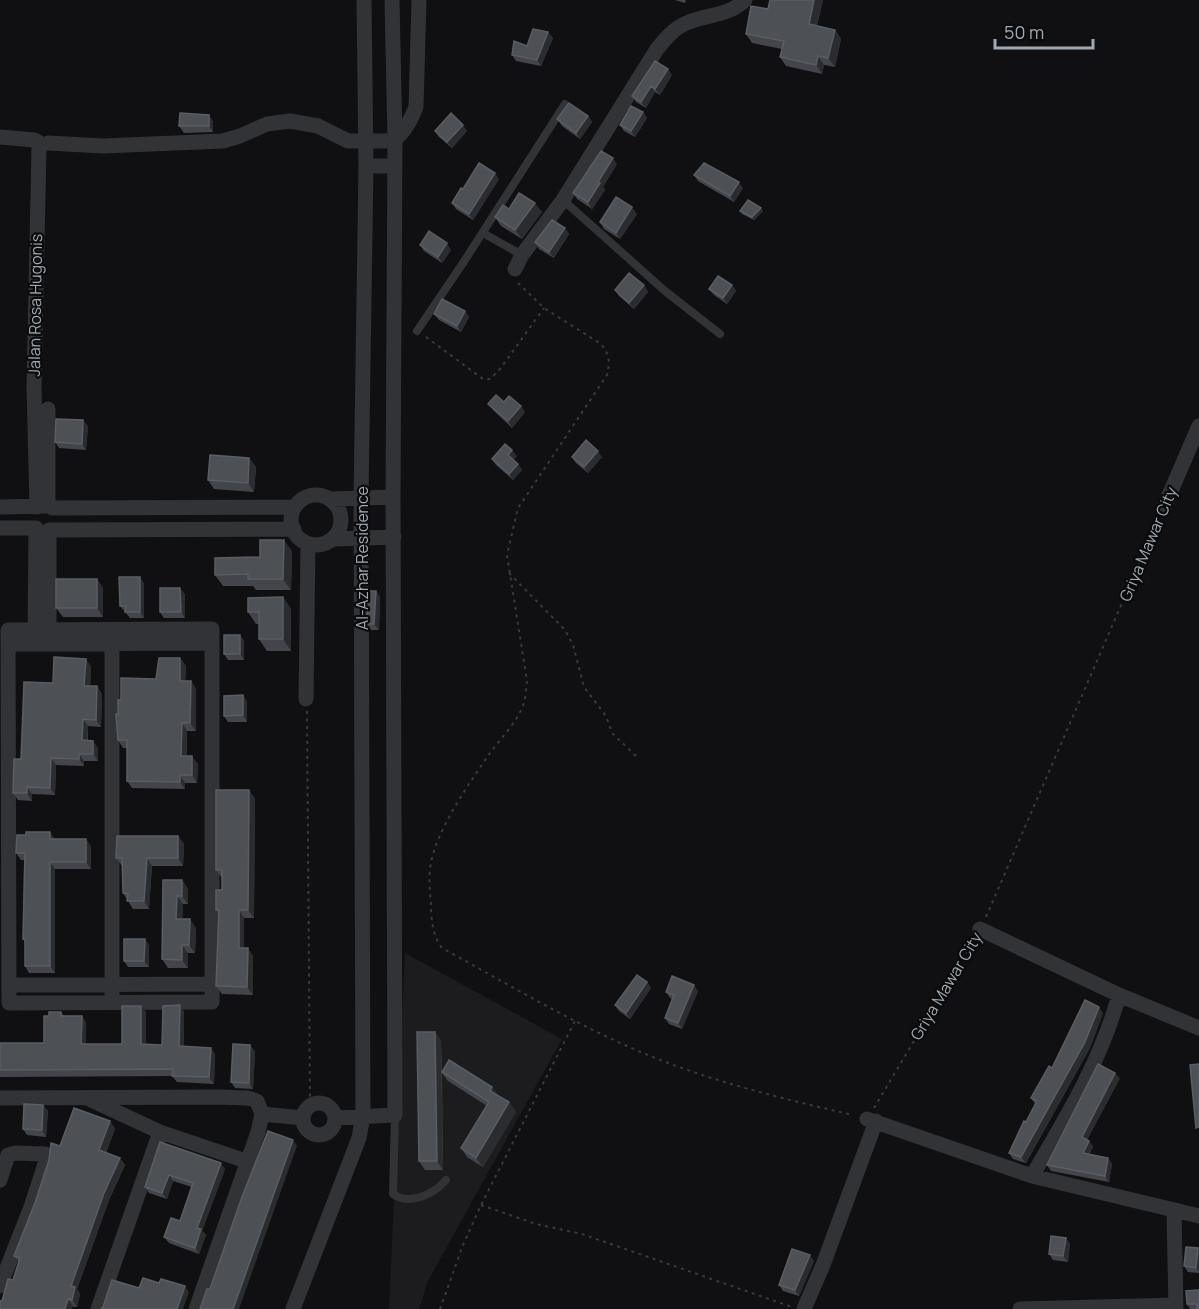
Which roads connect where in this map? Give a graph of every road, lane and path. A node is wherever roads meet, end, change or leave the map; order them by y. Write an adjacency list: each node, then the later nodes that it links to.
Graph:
1 (364, 0): 8 (street, Al-Azhar Residence)
2 (392, 0): 7 (street, Al-Azhar Residence)
3 (419, 0): 7 (street)
4 (745, 0): 12 (street)
5 (565, 104): 13 (lane)
6 (0, 137): 24 (street, Jalan Rosa Hugonis)
7 (395, 140): 8 (street); 11 (street, Al-Azhar Residence)
8 (366, 142): 9 (street); 10 (street, Al-Azhar Residence)
9 (48, 143)
10 (366, 166): 11 (street); 21 (street, Al-Azhar Residence)
11 (395, 166): 20 (street, Al-Azhar Residence)
12 (563, 201): 14 (street); 17 (lane)
13 (483, 233): 14 (lane); 16 (lane)
14 (518, 262): 15 (path)
15 (544, 308): 16 (path); 36 (path)
16 (417, 331)
17 (720, 334)
18 (48, 409): 24 (street)
19 (1199, 426): 27 (street, Griya Mawar City)
20 (393, 497): 21 (street); 32 (street, Al-Azhar Residence)
21 (361, 498): 22 (street); 34 (street, Al-Azhar Residence)
22 (332, 499): 26 (street); 33 (street)
23 (0, 507): 24 (street)
24 (43, 507): 25 (street); 29 (street); 29 (street)
25 (253, 507): 26 (street); 31 (street)
26 (295, 507): 30 (street)
27 (1164, 507): 41 (path, Griya Mawar City)
28 (0, 528): 29 (street)
29 (42, 529): 31 (street); 38 (street)
30 (294, 529): 31 (street); 35 (street)
31 (252, 530)
32 (394, 537): 34 (street); 53 (street, Al-Azhar Residence)
33 (333, 538): 34 (street); 35 (street)
34 (362, 538): 54 (street, Al-Azhar Residence)
35 (308, 544): 39 (street)
36 (509, 573): 40 (path); 47 (path)
37 (112, 636): 38 (street); 42 (street); 44 (street)
38 (42, 637): 43 (street)
39 (306, 699): 51 (path)
40 (636, 756)
41 (980, 929): 45 (street); 56 (path, Griya Mawar City)
42 (212, 984): 44 (street); 46 (street)
43 (9, 985): 44 (street); 46 (street)
44 (112, 985): 46 (street)
45 (1119, 995): 48 (street); 59 (street)
46 (112, 1002)
47 (575, 1020): 56 (path); 62 (path)
48 (1199, 1028)
49 (85, 1097): 50 (street); 52 (street); 57 (street)
50 (0, 1098)
51 (306, 1112): 52 (street); 55 (street); 55 (street)
52 (262, 1114): 58 (street)
53 (394, 1115): 54 (street); 61 (lane)
54 (363, 1116): 55 (street); 69 (street, Al-Azhar Residence)
55 (335, 1118)
56 (872, 1120): 59 (street); 71 (street)
57 (160, 1132): 58 (street); 67 (street)
58 (249, 1162): 68 (street)
59 (1032, 1176): 63 (street)
60 (0, 1180): 65 (street)
61 (446, 1180)
62 (481, 1205): 70 (path); 71 (path)
63 (1174, 1211): 64 (street); 66 (street)
64 (1199, 1216)
65 (0, 1286)
66 (1176, 1307): 72 (street)
67 (98, 1309)
68 (196, 1309)
69 (293, 1309)
70 (440, 1309)
71 (801, 1309)
72 (1020, 1309)

